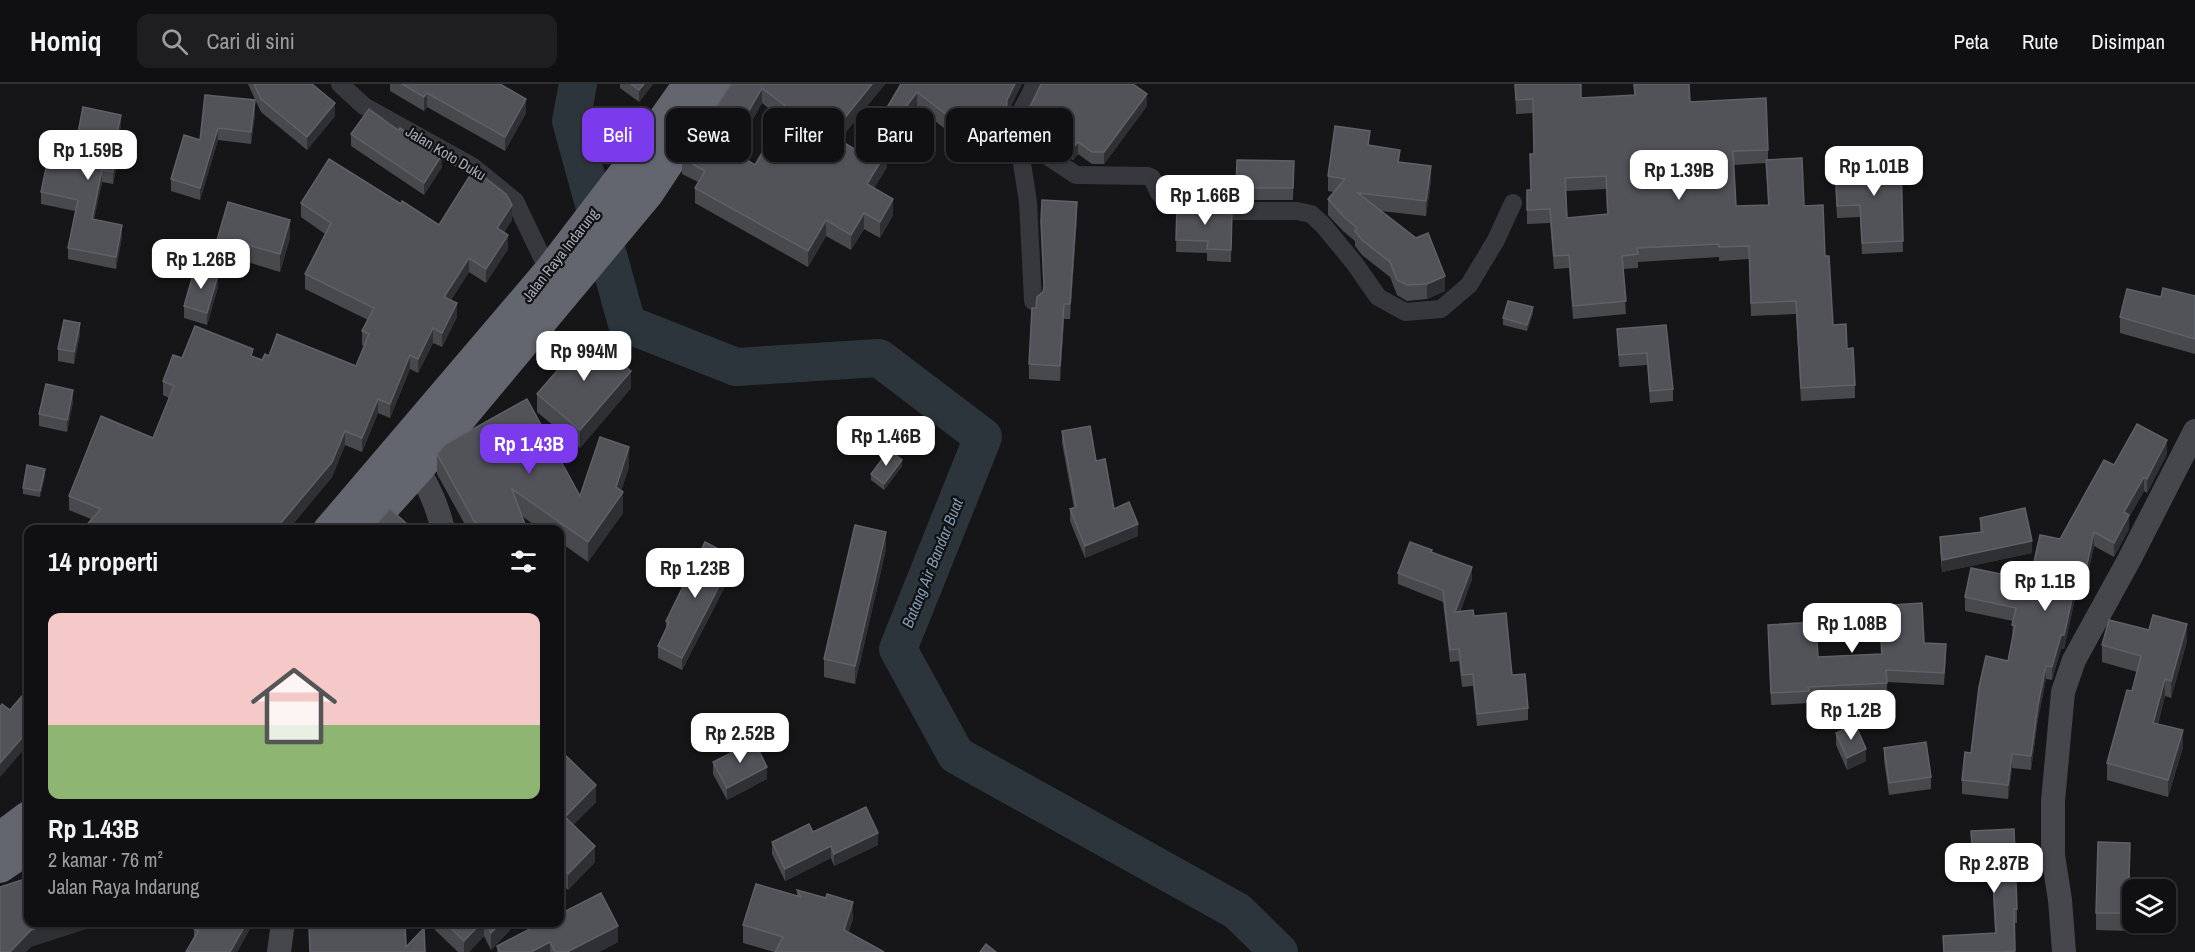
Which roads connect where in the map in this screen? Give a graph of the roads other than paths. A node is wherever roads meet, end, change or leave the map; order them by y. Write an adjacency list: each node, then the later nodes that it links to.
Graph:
1 (340, 84): 9 (street, Jalan Koto Duku)
2 (689, 84): 9 (highway, Jalan Raya Indarung)
3 (720, 84): 9 (highway, Jalan Raya Indarung)
4 (1034, 84): 5 (street)
5 (1022, 108)
6 (1021, 162): 10 (street)
7 (1056, 162): 8 (street)
8 (1513, 203)
9 (560, 271): 12 (highway, Jalan Raya Indarung)
10 (1033, 301)
11 (2195, 431): 22 (street)
12 (409, 458): 13 (highway, Jalan Raya Indarung); 14 (highway, Jalan Raya Indarung); 15 (street)
13 (335, 525)
14 (366, 525)
15 (443, 525)
16 (24, 820): 17 (highway)
17 (0, 838)
18 (24, 851): 19 (highway)
19 (0, 867)
20 (282, 927): 21 (street)
21 (279, 952)
22 (2064, 952)

